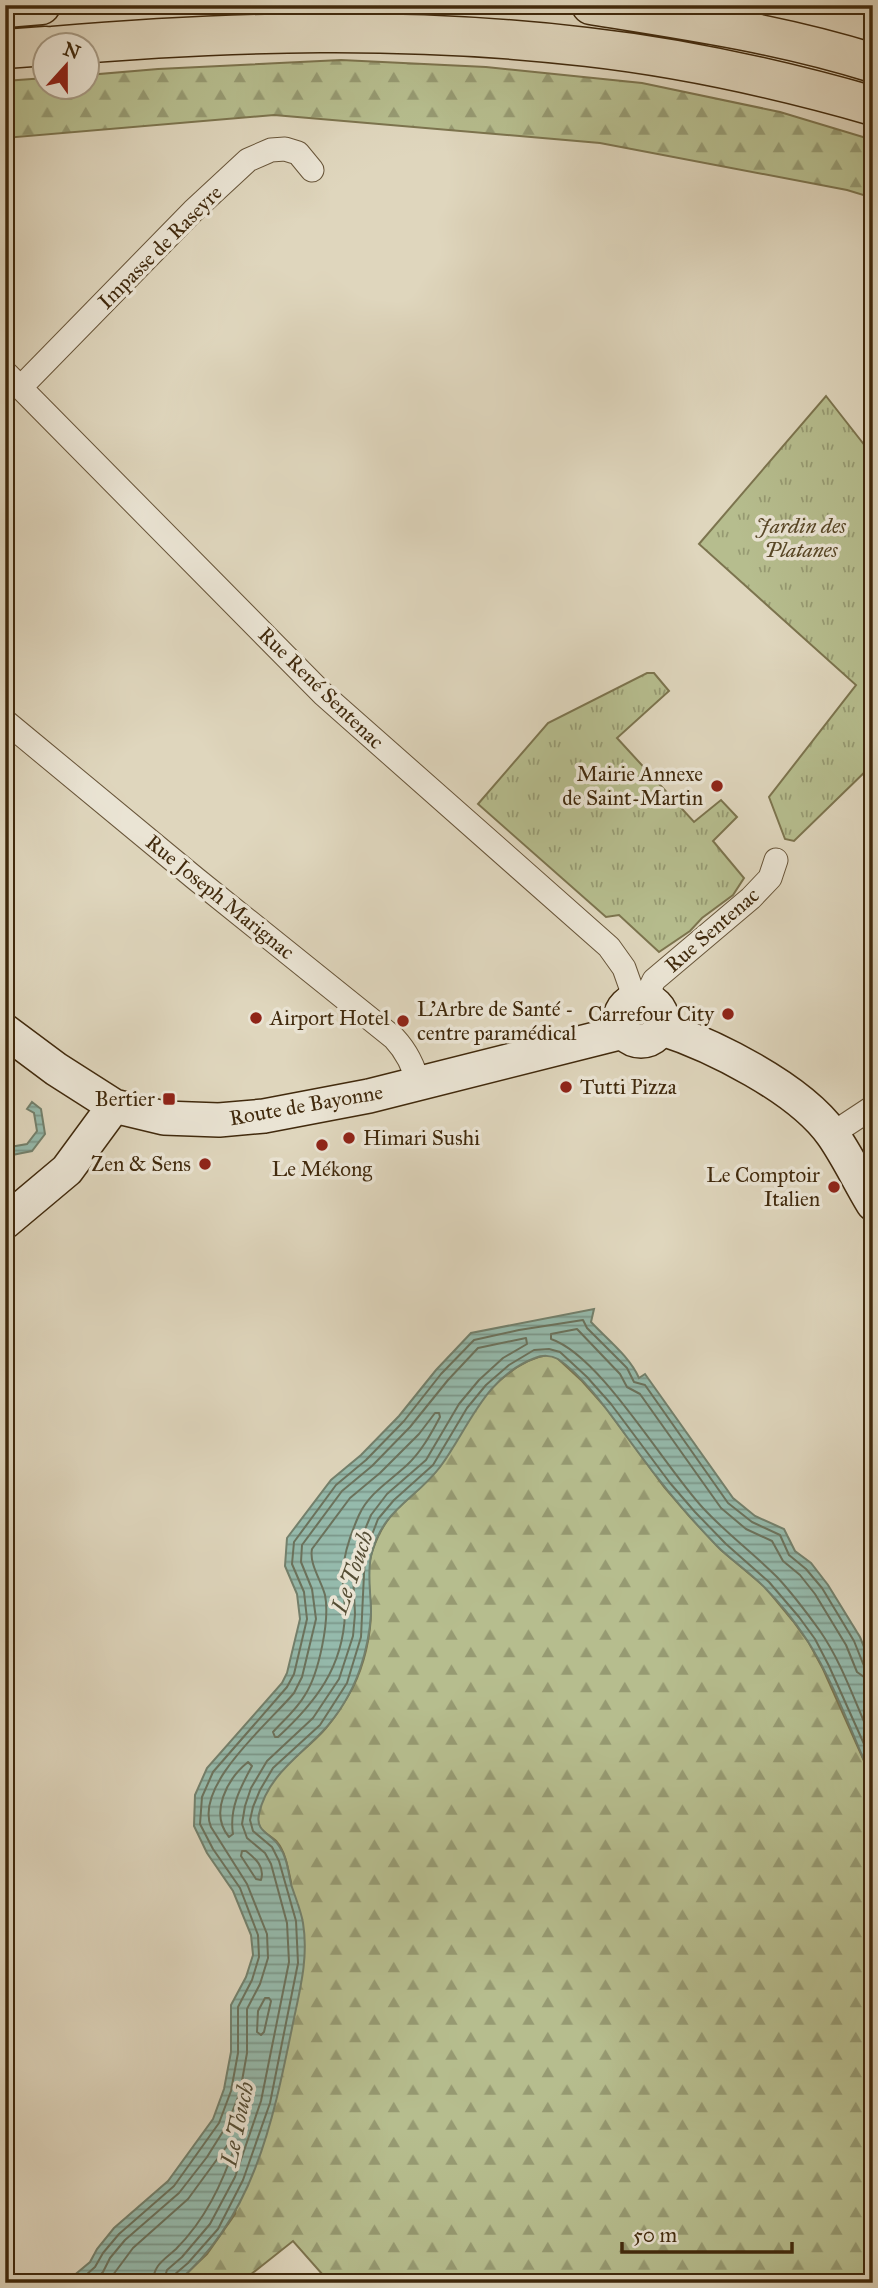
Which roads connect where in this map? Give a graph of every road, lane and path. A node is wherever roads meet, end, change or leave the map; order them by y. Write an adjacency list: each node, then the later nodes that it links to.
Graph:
1 (41, 5): 3 (highway)
2 (591, 5): 7 (highway)
3 (5, 8)
4 (102, 43): 8 (highway)
5 (32, 47): 6 (highway)
6 (5, 50)
7 (873, 63)
8 (873, 106)
9 (312, 170): 10 (street, Impasse de Raseyre)
10 (13, 380): 13 (street, Rue René Sentenac)
11 (5, 721): 15 (street, Rue Joseph Marignac)
12 (776, 860): 13 (street, Rue Sentenac)
13 (647, 1009): 15 (street, Route de Bayonne); 18 (street)
14 (5, 1031): 16 (street, Route de Bayonne)
15 (418, 1084): 16 (street, Route de Bayonne)
16 (114, 1106): 20 (street)
17 (873, 1107): 18 (street)
18 (832, 1134): 19 (street)
19 (873, 1204)
20 (5, 1222)

